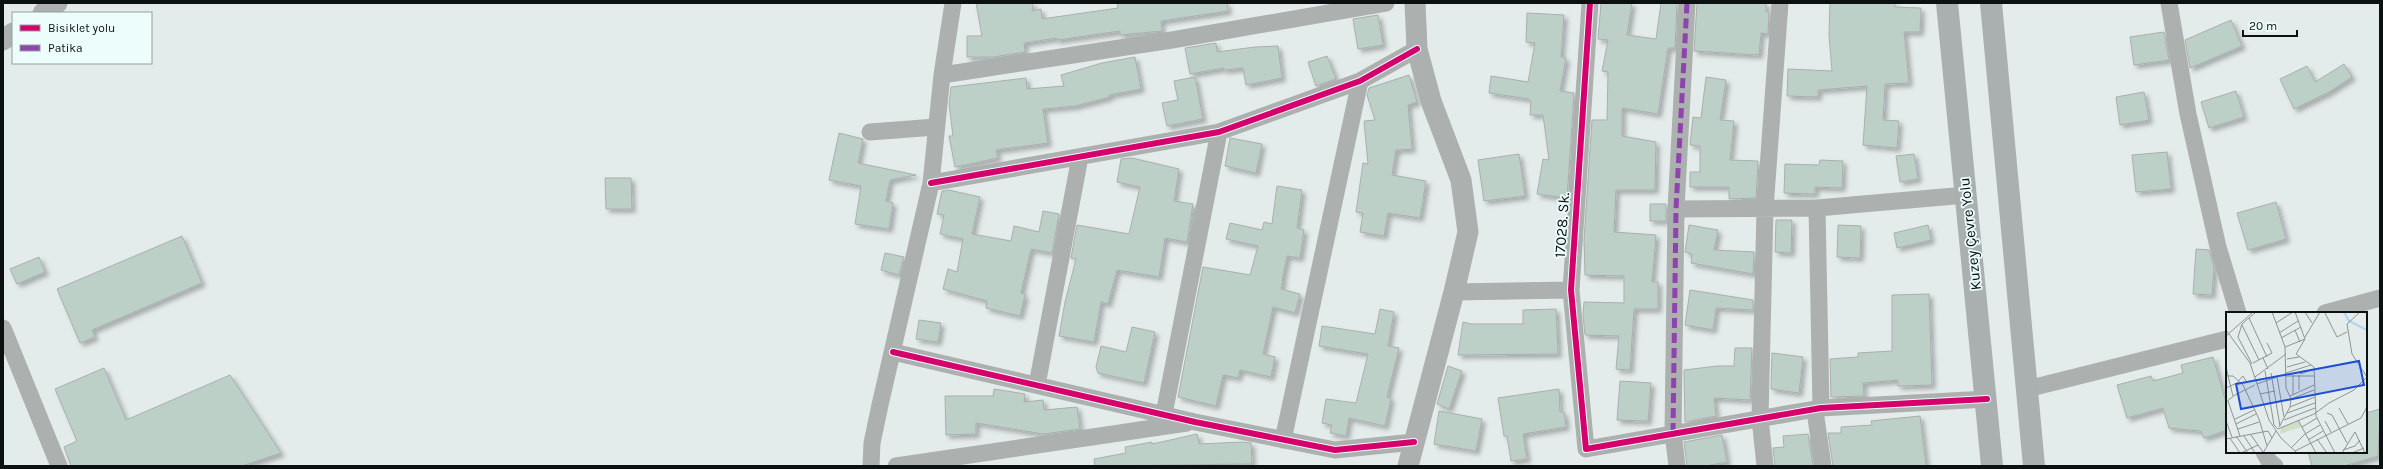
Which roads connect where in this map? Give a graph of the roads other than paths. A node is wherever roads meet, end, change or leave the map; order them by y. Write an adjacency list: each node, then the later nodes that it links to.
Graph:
1 (57, 3): 11 (street)
2 (954, 3): 15 (street)
3 (1386, 3): 15 (street)
4 (1415, 3): 14 (street)
5 (1590, 3): 26 (street, 17028. Sk.)
6 (1687, 3): 24 (street)
7 (1780, 3): 25 (street)
8 (1947, 3): 22 (highway, Kuzey Çevre Yolu)
9 (1991, 3): 35 (highway)
10 (2169, 3): 29 (street)
11 (44, 12)
12 (12, 34): 13 (street)
13 (3, 40)
14 (1417, 49): 16 (street); 27 (street)
15 (942, 75): 17 (street)
16 (1360, 80): 19 (street); 42 (street)
17 (936, 127): 18 (street); 21 (street)
18 (870, 132)
19 (1219, 132): 20 (street); 38 (street)
20 (1080, 158): 21 (street); 34 (street)
21 (931, 183): 33 (street)
22 (1966, 194): 23 (street); 36 (highway, Kuzey Çevre Yolu)
23 (1817, 208): 25 (street); 37 (street)
24 (1676, 209): 25 (street); 41 (street)
25 (1765, 209): 39 (street)
26 (1571, 290): 27 (street); 41 (street, 17028. Sk.)
27 (1454, 292): 43 (street)
28 (2380, 298): 30 (street)
29 (2238, 312)
30 (2329, 312)
31 (3, 328): 45 (street)
32 (2226, 339): 35 (street)
33 (893, 352): 34 (street); 46 (street)
34 (1037, 385): 38 (street)
35 (2027, 389): 53 (highway)
36 (1987, 399): 37 (street); 52 (highway, Kuzey Çevre Yolu)
37 (1818, 409): 39 (street); 51 (street)
38 (1164, 414): 40 (street)
39 (1760, 418): 41 (street); 50 (street)
40 (1195, 422): 42 (street); 47 (street)
41 (1673, 433): 49 (street)
42 (1283, 440): 43 (street)
43 (1414, 442): 48 (street)
44 (2265, 453): 54 (street)
45 (59, 466)
46 (871, 466)
47 (896, 466)
48 (1408, 466)
49 (1677, 466)
50 (1765, 466)
51 (1823, 466)
52 (1992, 466)
53 (2034, 466)
54 (2275, 466)

